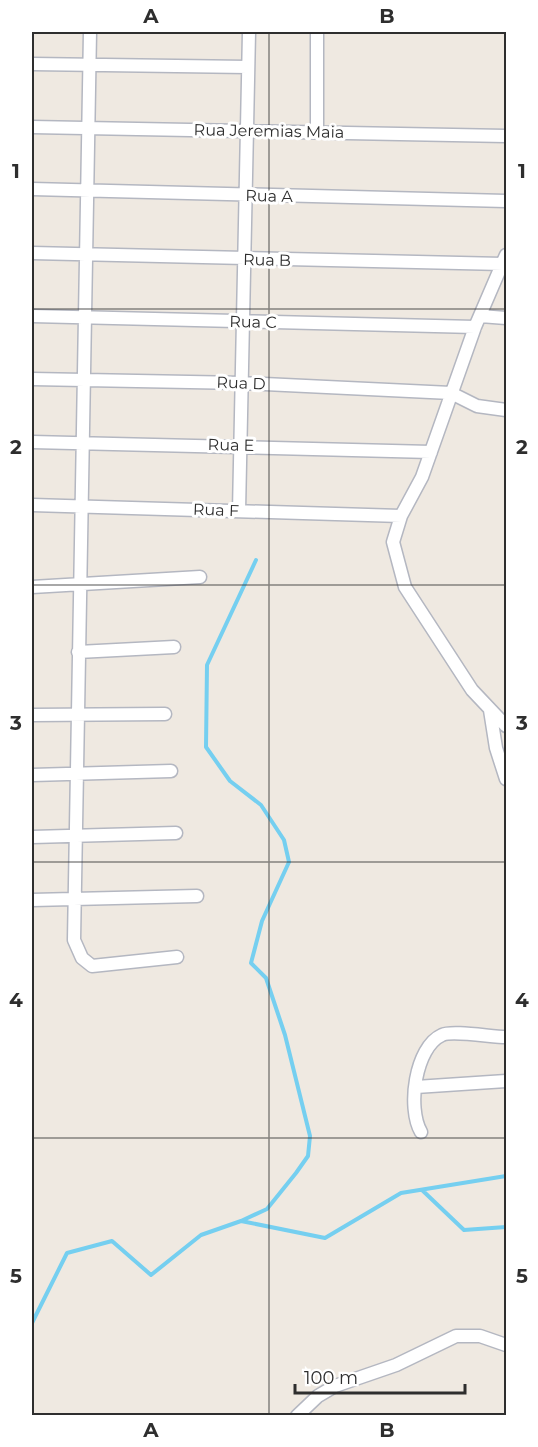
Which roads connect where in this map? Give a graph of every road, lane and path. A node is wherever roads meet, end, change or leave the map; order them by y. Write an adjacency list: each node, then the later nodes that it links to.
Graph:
1 (90, 32): 5 (street)
2 (249, 32): 6 (street)
3 (317, 32): 10 (street)
4 (32, 64): 5 (street)
5 (90, 65): 6 (street); 8 (street)
6 (248, 68): 9 (street)
7 (32, 127): 8 (street, Rua Jeremias Maia)
8 (88, 128): 9 (street, Rua Jeremias Maia); 13 (street)
9 (248, 130): 10 (street, Rua Jeremias Maia); 14 (street)
10 (317, 131): 11 (street, Rua Jeremias Maia)
11 (507, 136)
12 (32, 189): 13 (street, Rua A)
13 (88, 190): 14 (street, Rua A); 17 (street)
14 (245, 195): 15 (street, Rua A); 18 (street)
15 (507, 201)
16 (32, 253): 17 (street, Rua B)
17 (87, 254): 18 (street, Rua B); 21 (street)
18 (243, 259): 19 (street, Rua B); 23 (street)
19 (505, 260): 24 (street)
20 (32, 316): 21 (street, Rua C)
21 (86, 317): 23 (street, Rua C); 26 (street)
22 (507, 318): 24 (street, Rua C)
23 (242, 321): 24 (street, Rua C); 27 (street)
24 (478, 321): 28 (street)
25 (32, 379): 26 (street, Rua D)
26 (85, 380): 27 (street, Rua D); 31 (street)
27 (242, 382): 28 (street, Rua D); 32 (street)
28 (451, 393): 29 (street); 33 (street)
29 (507, 410)
30 (32, 442): 31 (street, Rua E)
31 (85, 443): 32 (street, Rua E); 35 (street)
32 (241, 445): 33 (street, Rua E); 36 (street)
33 (431, 452): 37 (street)
34 (32, 505): 35 (street, Rua F)
35 (83, 505): 36 (street, Rua F); 39 (street)
36 (239, 511): 37 (street, Rua F)
37 (401, 516): 43 (street)
38 (200, 577): 39 (street)
39 (80, 584): 40 (street); 42 (street)
40 (32, 587)
41 (174, 648): 42 (street)
42 (78, 652): 46 (street)
43 (490, 710): 47 (street); 51 (street)
44 (165, 714): 46 (street)
45 (32, 715): 46 (street)
46 (77, 715): 49 (street)
47 (507, 726)
48 (171, 771): 49 (street)
49 (77, 773): 50 (street); 53 (street)
50 (32, 775)
51 (507, 779)
52 (176, 833): 53 (street)
53 (76, 835): 54 (street); 56 (street)
54 (32, 837)
55 (197, 896): 56 (street)
56 (74, 899): 57 (street); 58 (street)
57 (32, 900)
58 (177, 957)
59 (507, 1037): 61 (street)
60 (507, 1081): 61 (street)
61 (416, 1087): 62 (street)
62 (421, 1132)
63 (507, 1345): 64 (street)
64 (297, 1416)

